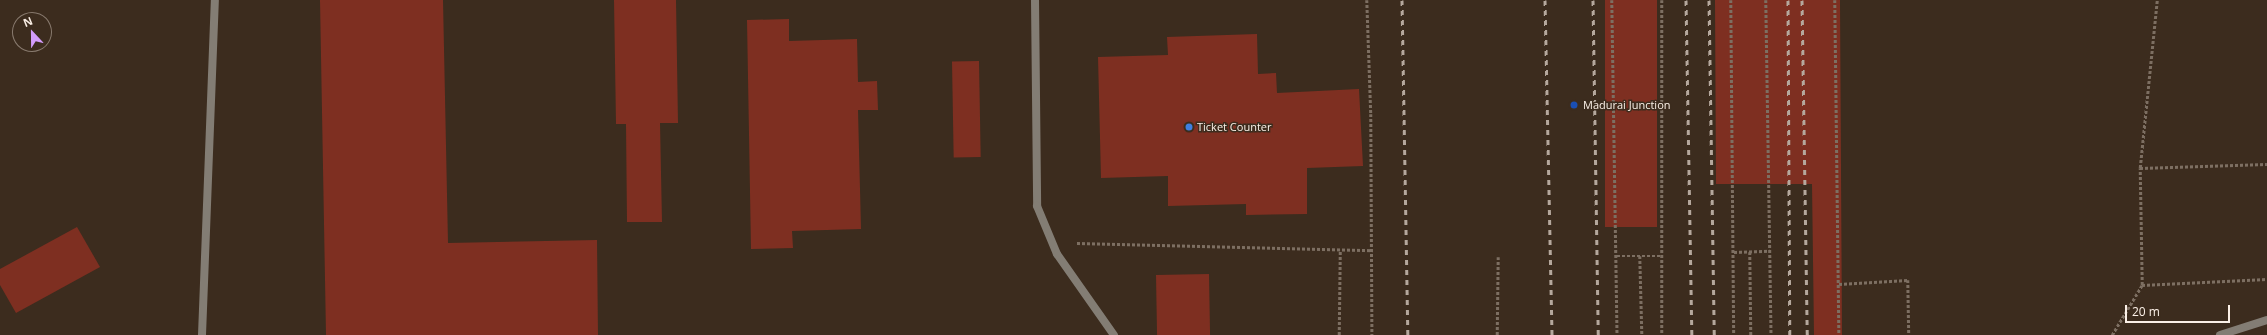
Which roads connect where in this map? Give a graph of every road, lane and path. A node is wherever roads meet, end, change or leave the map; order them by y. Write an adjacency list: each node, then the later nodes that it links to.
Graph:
1 (215, 0): 26 (street)
2 (1035, 0): 12 (street)
3 (1367, 0): 14 (path)
4 (1612, 0): 18 (path)
5 (1662, 0): 20 (path)
6 (1731, 0): 16 (path)
7 (1766, 0): 15 (path)
8 (1835, 0): 23 (path)
9 (2157, 0): 11 (path)
10 (2267, 164): 11 (path)
11 (2140, 168): 24 (path)
12 (1052, 242): 13 (path); 27 (street)
13 (1340, 250): 14 (path); 28 (path)
14 (1372, 250): 29 (path)
15 (1770, 251): 17 (path); 36 (path)
16 (1734, 252): 17 (path); 34 (path)
17 (1750, 252): 35 (path)
18 (1617, 256): 19 (path); 31 (path)
19 (1640, 256): 20 (path); 32 (path)
20 (1662, 256): 33 (path)
21 (1498, 257): 30 (path)
22 (2267, 279): 24 (path)
23 (1839, 284): 37 (path); 38 (path)
24 (2142, 286): 39 (path)
25 (2267, 320): 40 (street)
26 (202, 335)
27 (1114, 335)
28 (1339, 335)
29 (1372, 335)
30 (1497, 335)
31 (1617, 335)
32 (1642, 335)
33 (1662, 335)
34 (1734, 335)
35 (1751, 335)
36 (1771, 335)
37 (1839, 335)
38 (1909, 335)
39 (2112, 335)
40 (2220, 335)

